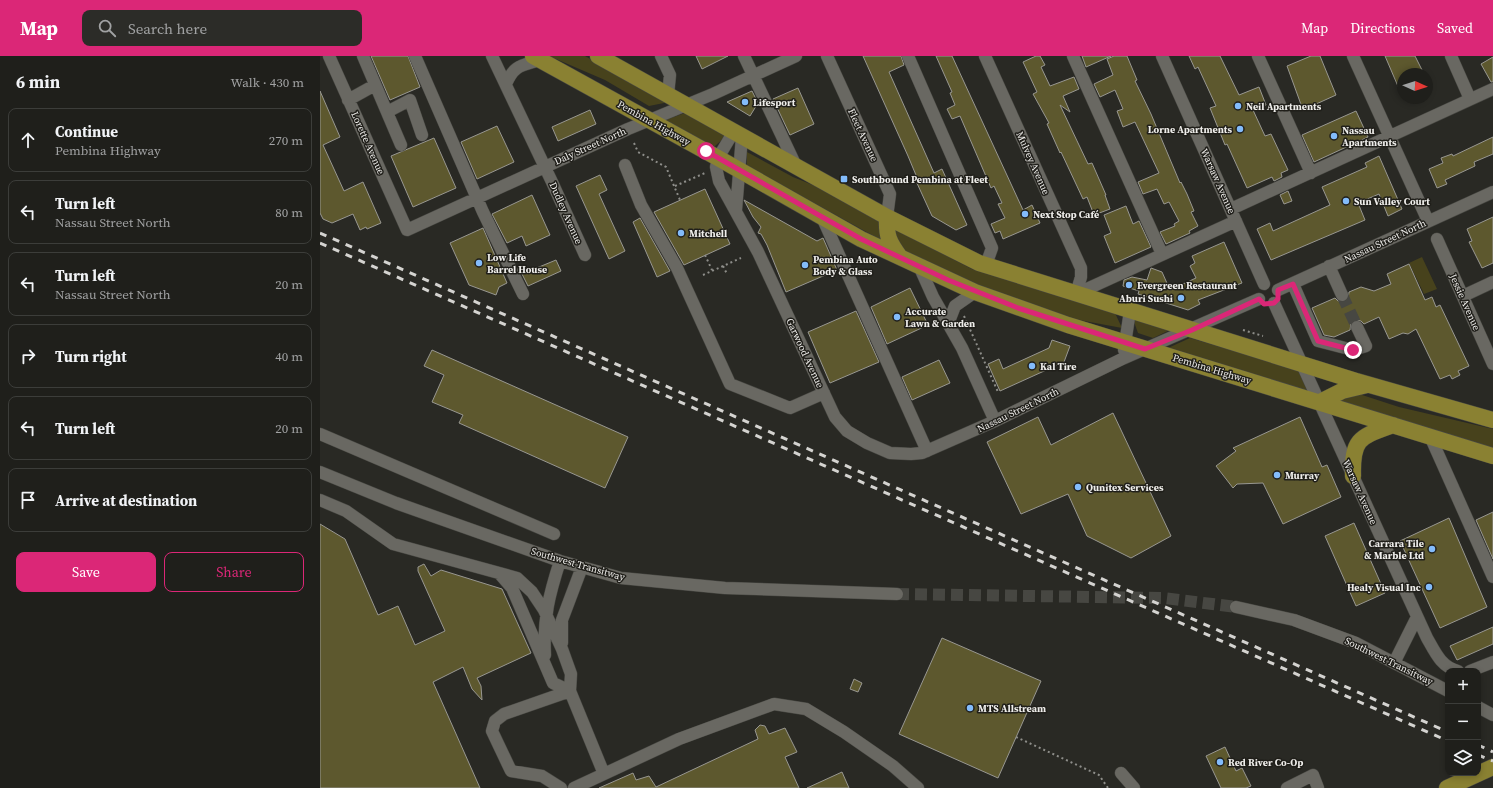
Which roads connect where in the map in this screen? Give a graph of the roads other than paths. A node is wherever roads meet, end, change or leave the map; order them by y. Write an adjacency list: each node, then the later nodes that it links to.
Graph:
1 (329, 56): 24 (street, Lorette Avenue)
2 (363, 56): 20 (street)
3 (415, 56): 39 (street)
4 (492, 56): 19 (street, Dudley Avenue)
5 (598, 56): 22 (main road)
6 (661, 56): 22 (street)
7 (744, 56): 18 (street)
8 (796, 56): 18 (street, Daly Street North)
9 (827, 56): 43 (street, Fleet Avenue)
10 (908, 56): 51 (street)
11 (985, 56): 60 (street, Mulvey Avenue)
12 (1073, 56): 48 (street)
13 (1162, 56): 40 (street, Warsaw Avenue)
14 (1258, 56): 37 (street)
15 (1354, 56): 30 (street)
16 (1451, 56): 23 (street)
17 (537, 58): 19 (street); 27 (main road, Pembina Highway)
18 (753, 76): 25 (street, Daly Street North); 35 (street)
19 (506, 84): 34 (street, Dudley Avenue)
20 (375, 85): 24 (street); 26 (street)
21 (1493, 89): 23 (street)
22 (668, 94): 25 (main road)
23 (1470, 99): 30 (street)
24 (348, 100): 46 (street, Lorette Avenue)
25 (686, 105): 27 (street, Daly Street North); 28 (main road)
26 (387, 112): 29 (street); 31 (street)
27 (648, 120): 32 (main road, Pembina Highway); 34 (street, Daly Street North)
28 (738, 133): 32 (street); 35 (main road); 36 (street, Garwood Avenue)
29 (422, 135)
30 (1389, 136): 37 (street); 45 (street)
31 (401, 145)
32 (718, 158): 36 (main road, Pembina Highway); 41 (street, Garwood Avenue)
33 (625, 165): 75 (street)
34 (545, 166): 39 (street, Daly Street North); 49 (street, Dudley Avenue)
35 (796, 166): 43 (main road)
36 (739, 169): 41 (street, Garwood Avenue); 42 (main road, Pembina Highway)
37 (1311, 173): 40 (street)
38 (1493, 192): 45 (street, Nassau Street North)
39 (477, 198): 46 (street, Daly Street North); 59 (street)
40 (1231, 209): 44 (street, Warsaw Avenue)
41 (736, 210): 75 (street, Garwood Avenue)
42 (822, 217): 50 (main road, Pembina Highway); 82 (street)
43 (888, 217): 50 (main road); 51 (main road)
44 (1236, 220): 48 (street); 55 (street, Warsaw Avenue)
45 (1428, 221): 52 (street, Nassau Street North)
46 (407, 230)
47 (1437, 239): 62 (street, Jessie Avenue)
48 (1162, 254): 60 (street)
49 (585, 255)
50 (901, 259): 53 (main road, Pembina Highway)
51 (986, 265): 60 (main road)
52 (1329, 266): 56 (street, Nassau Street North); 61 (street)
53 (920, 268): 58 (main road, Pembina Highway); 66 (street)
54 (1493, 282): 62 (street)
55 (1264, 284): 57 (street); 63 (street)
56 (1293, 284): 57 (street, Nassau Street North); 67 (street)
57 (1278, 290): 64 (street)
58 (975, 292): 66 (street); 69 (main road, Pembina Highway)
59 (523, 294)
60 (1076, 294): 65 (main road)
61 (1342, 295)
62 (1463, 296): 73 (street, Jessie Avenue)
63 (1259, 299): 64 (street); 68 (street, Nassau Street North)
64 (1274, 303): 72 (street, Warsaw Avenue)
65 (1130, 311): 68 (main road); 69 (street)
66 (948, 324): 78 (street)
67 (1357, 327)
68 (1192, 330): 70 (street, Nassau Street North); 72 (main road)
69 (1125, 343): 70 (main road, Pembina Highway); 71 (street)
70 (1145, 349): 71 (street, Nassau Street North); 76 (main road, Pembina Highway)
71 (1122, 359): 78 (street, Nassau Street North)
72 (1302, 364): 74 (main road); 76 (street, Warsaw Avenue)
73 (1493, 364)
74 (1368, 384): 76 (main road); 77 (main road)
75 (824, 393): 83 (street, Garwood Avenue)
76 (1320, 402): 79 (main road, Pembina Highway); 86 (street, Warsaw Avenue)
77 (1493, 420)
78 (995, 421): 82 (street, Nassau Street North)
79 (1393, 425): 81 (main road, Pembina Highway); 86 (main road)
80 (320, 434): 88 (street)
81 (1430, 436): 84 (main road, Pembina Highway); 92 (street)
82 (927, 451): 83 (street, Nassau Street North)
83 (911, 454)
84 (1493, 456)
85 (320, 472): 89 (street, Southwest Transitway)
86 (1353, 476): 96 (street, Warsaw Avenue)
87 (320, 500): 91 (street)
88 (554, 534)
89 (560, 561): 90 (street, Southwest Transitway); 95 (street)
90 (582, 567): 93 (street, Southwest Transitway); 97 (street)
91 (499, 573): 95 (street); 100 (street)
92 (1493, 576)
93 (897, 594)
94 (1236, 607): 98 (street, Southwest Transitway)
95 (546, 614): 97 (street); 100 (street)
96 (1417, 617): 98 (street); 101 (street, Warsaw Avenue)
97 (562, 649): 104 (street)
98 (1394, 662): 103 (street, Southwest Transitway)
99 (1493, 662): 102 (street)
100 (545, 663): 104 (street)
101 (1449, 668)
102 (1478, 668)
103 (1445, 689)
104 (570, 691): 109 (street); 110 (street)
105 (1481, 709): 106 (street)
106 (1493, 715)
107 (1493, 768): 116 (main road)
108 (1121, 773): 113 (street)
109 (604, 774): 111 (street); 112 (street)
110 (561, 788)
111 (574, 788)
112 (918, 788)
113 (1134, 788)
114 (1287, 788): 115 (street)
115 (1318, 788)
116 (1447, 788)

